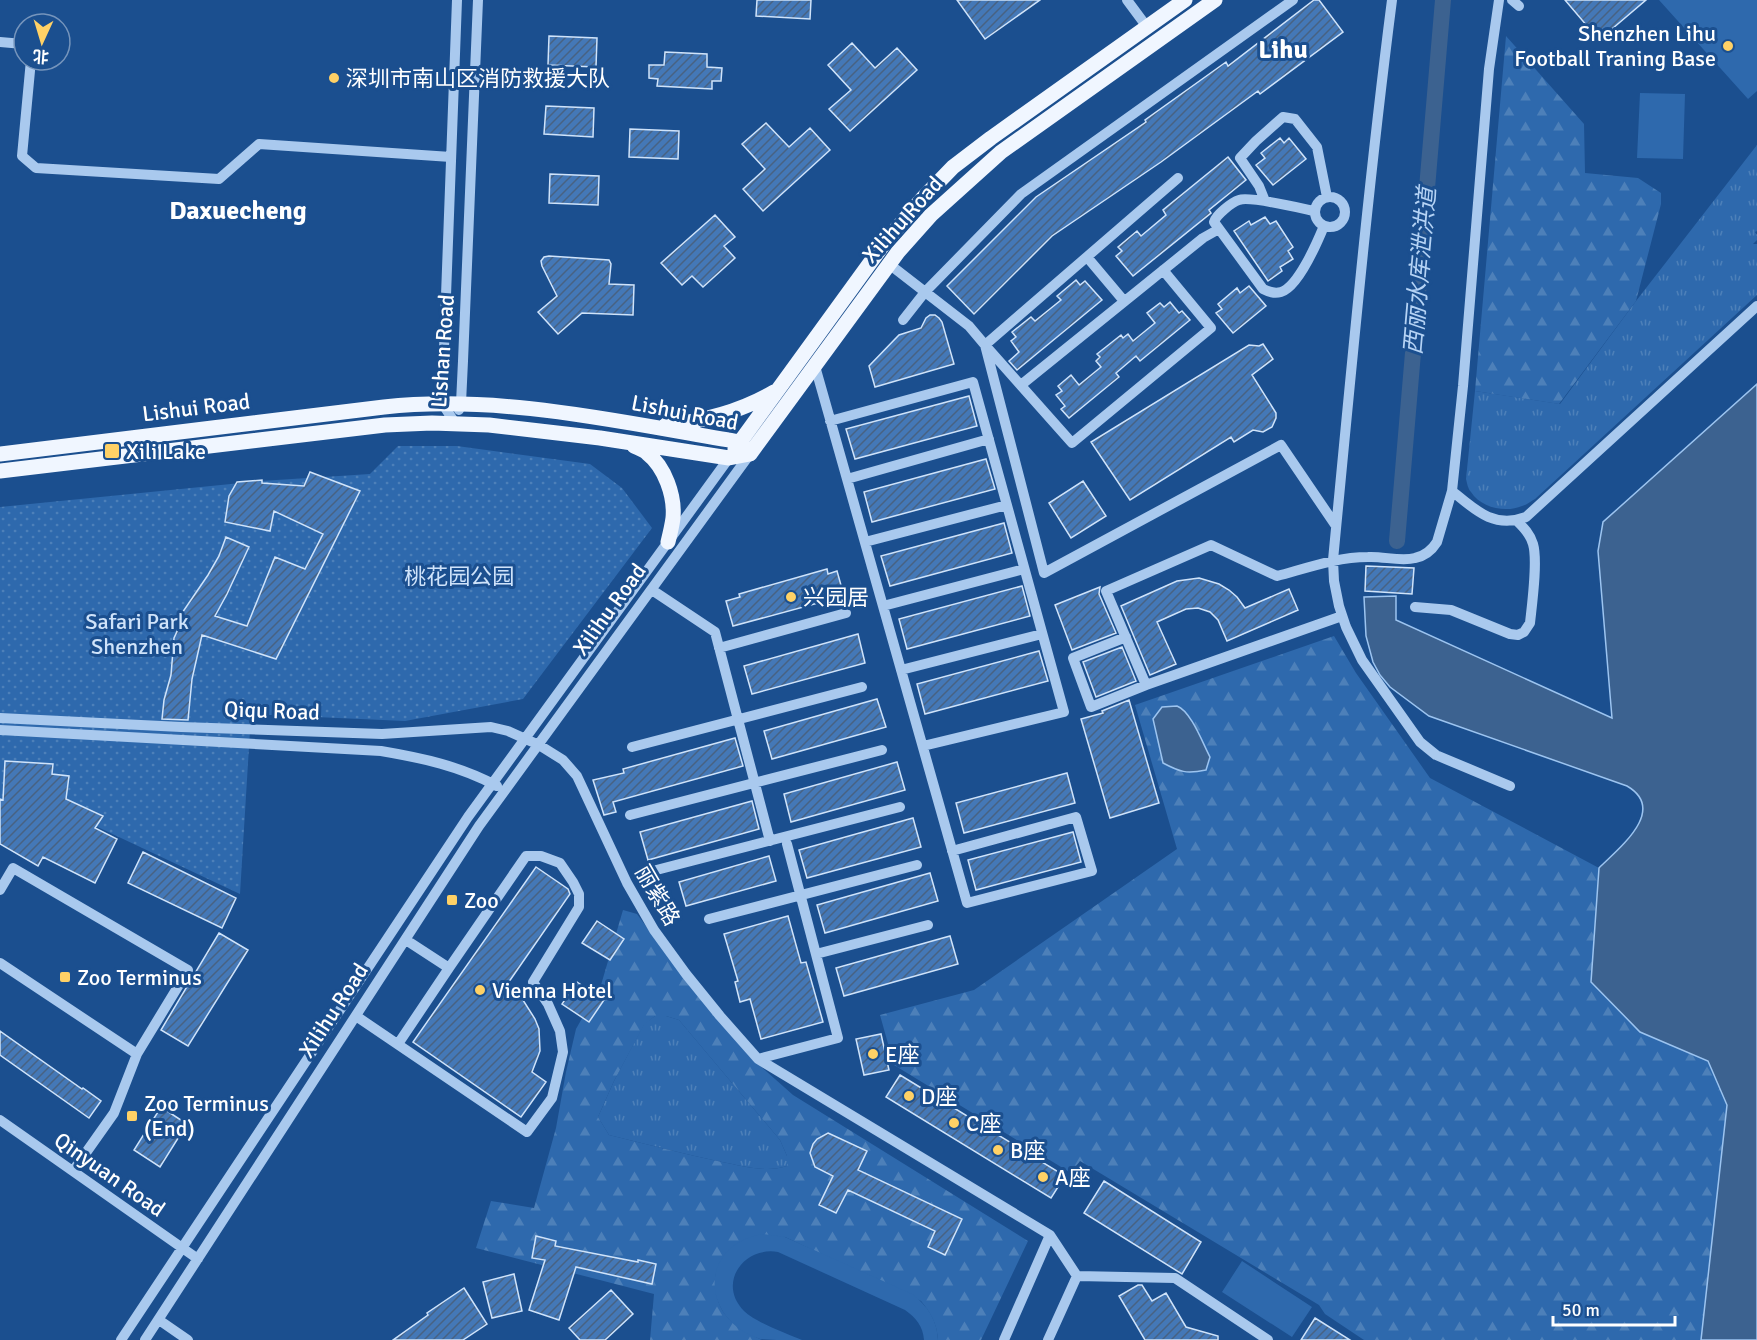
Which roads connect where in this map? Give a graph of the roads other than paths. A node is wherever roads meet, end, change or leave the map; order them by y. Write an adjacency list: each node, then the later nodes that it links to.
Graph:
1 (456, 0): 11 (street, Lishan Road)
2 (478, 0): 32 (street, Lishan Road)
3 (1127, 0): 9 (street)
4 (1185, 0): 9 (main road, Xilihu Road)
5 (1215, 0): 21 (main road, Xilihu Road)
6 (1293, 0): 23 (street)
7 (1392, 0): 17 (street)
8 (1499, 0): 44 (street)
9 (1147, 27): 30 (main road, Xilihu Road)
10 (30, 72): 11 (street)
11 (451, 158): 31 (street, Lishan Road)
12 (1178, 178): 20 (street)
13 (1327, 197): 14 (street); 15 (street); 16 (street)
14 (1265, 201): 15 (street); 19 (street)
15 (1314, 211): 18 (street)
16 (1345, 215): 17 (street); 18 (street)
17 (1366, 217): 47 (street)
18 (1324, 226): 19 (street)
19 (1219, 229): 22 (street)
20 (1087, 257): 24 (street); 27 (street)
21 (889, 264): 23 (street); 28 (main road, Xilihu Road)
22 (1163, 270): 24 (street); 29 (street)
23 (925, 292): 26 (street); 27 (street)
24 (1124, 301): 29 (street)
25 (1757, 306): 46 (street)
26 (903, 320)
27 (985, 345): 29 (street); 47 (street)
28 (814, 366): 33 (street); 40 (main road, Xilihu Road)
29 (1021, 385)
30 (779, 389): 35 (main road); 38 (main road, Xilihu Road)
31 (442, 403): 32 (main road, Lishui Road); 34 (street, Lishan Road); 39 (main road, Lishui Road)
32 (461, 403): 34 (street, Lishan Road); 35 (main road, Lishui Road)
33 (830, 421): 36 (street); 43 (street)
34 (455, 423): 37 (main road, Lishui Road); 42 (main road, Lishui Road)
35 (638, 425): 38 (main road, Lishui Road)
36 (989, 439): 43 (street); 45 (street)
37 (626, 442): 41 (main road, Lishui Road); 48 (main road)
38 (740, 442): 40 (main road, Lishui Road); 41 (main road, Xilihu Road)
39 (0, 454)
40 (750, 454): 41 (main road, Lishui Road); 52 (street, Xilihu Road)
41 (729, 458): 48 (street, Xilihu Road)
42 (0, 471)
43 (847, 478): 49 (street)
44 (1452, 491): 46 (street); 50 (street)
45 (1007, 505): 49 (street); 51 (street)
46 (1517, 521): 54 (street)
47 (1336, 526): 50 (street)
48 (668, 542): 66 (street, Xilihu Road)
49 (865, 542): 53 (street)
50 (1333, 560): 56 (street); 58 (street)
51 (1024, 569): 53 (street); 57 (street)
52 (652, 590): 59 (street); 67 (street, Xilihu Road)
53 (883, 606): 60 (street)
54 (1415, 607)
55 (846, 613): 59 (street)
56 (1342, 616): 61 (street); 73 (street)
57 (1042, 634): 60 (street); 69 (street)
58 (1126, 637): 61 (street); 61 (street)
59 (719, 648): 64 (street)
60 (901, 670): 69 (street)
61 (1146, 685)
62 (862, 687): 64 (street)
63 (0, 718): 66 (street, Qiqu Road)
64 (738, 719): 68 (street); 71 (street)
65 (0, 730): 72 (street, Qiqu Road)
66 (525, 739): 67 (street, Qiqu Road); 72 (street, Xilihu Road)
67 (539, 745): 74 (street, Xilihu Road); 93 (street, 丽紫路)
68 (632, 747)
69 (923, 747): 79 (street)
70 (882, 750): 71 (street)
71 (755, 783): 76 (street); 77 (street)
72 (492, 784): 74 (street, Qiqu Road); 97 (street, Xilihu Road)
73 (1510, 786)
74 (505, 791): 86 (street, Xilihu Road)
75 (900, 807): 77 (street)
76 (630, 815)
77 (770, 841): 81 (street)
78 (787, 844): 83 (street)
79 (952, 851): 79 (street)
80 (917, 865): 83 (street)
81 (641, 874)
82 (0, 890): 92 (street)
83 (800, 895): 84 (street); 87 (street)
84 (710, 919)
85 (928, 925): 87 (street)
86 (406, 940): 89 (street); 90 (street, Xilihu Road)
87 (816, 954): 93 (street)
88 (0, 963): 92 (street)
89 (449, 968): 91 (street); 91 (street)
90 (356, 1016): 91 (street); 98 (street, Xilihu Road)
91 (398, 1044)
92 (138, 1054): 95 (street)
93 (758, 1059): 96 (street, 丽紫路)
94 (0, 1120): 95 (street, Qinyuan Road)
95 (74, 1171): 97 (street, Qinyuan Road)
96 (1050, 1235): 99 (street); 104 (street)
97 (182, 1248): 98 (street, Qinyuan Road); 101 (street, Xilihu Road)
98 (198, 1259): 100 (street, Xilihu Road)
99 (1077, 1276): 105 (street); 106 (street)
100 (159, 1320): 102 (street, Xilihu Road); 103 (street)
101 (121, 1340)
102 (146, 1340)
103 (188, 1340)
104 (1004, 1340)
105 (1048, 1340)
106 (1268, 1340)

